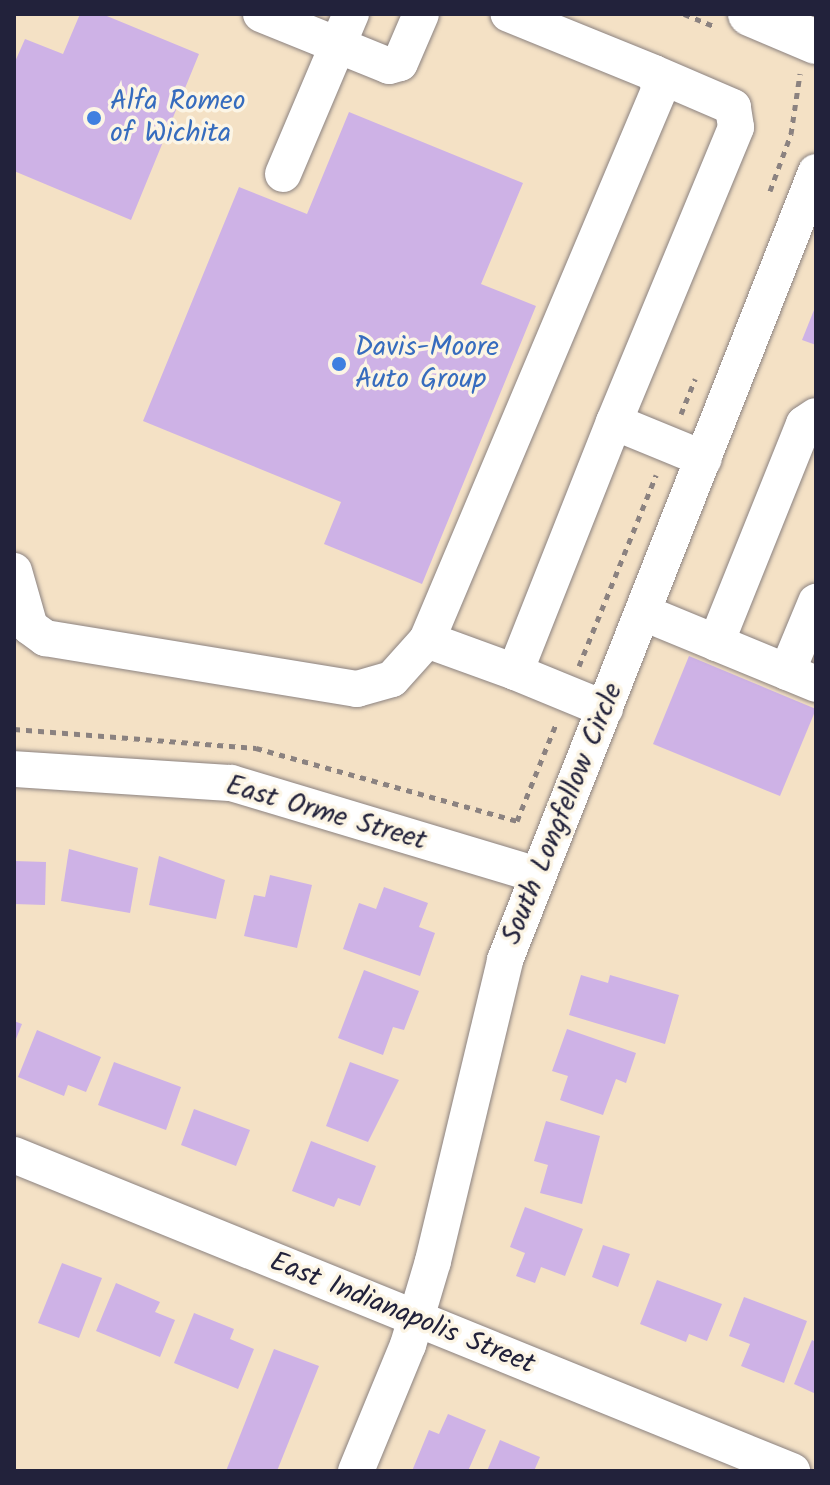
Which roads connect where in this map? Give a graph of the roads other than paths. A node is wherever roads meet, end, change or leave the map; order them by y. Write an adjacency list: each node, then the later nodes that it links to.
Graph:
1 (261, 14): 5 (street)
2 (421, 14): 5 (street)
3 (509, 14): 7 (street)
4 (750, 14): 6 (main road)
5 (344, 30): 9 (street)
6 (809, 52)
7 (654, 73): 11 (street); 16 (street)
8 (816, 172): 12 (street, South Longfellow Circle)
9 (283, 174)
10 (816, 416): 17 (street)
11 (614, 422): 12 (street); 18 (street)
12 (704, 459): 15 (street, South Longfellow Circle)
13 (14, 571): 16 (street)
14 (816, 602): 19 (street)
15 (644, 613): 17 (street); 20 (street, South Longfellow Circle)
16 (427, 640): 18 (street)
17 (716, 643): 19 (street)
18 (515, 672): 20 (street)
19 (802, 678)
20 (605, 709): 22 (street, South Longfellow Circle)
21 (14, 769): 22 (street, East Orme Street)
22 (537, 875): 24 (street, South Longfellow Circle)
23 (14, 1155): 24 (street, East Indianapolis Street)
24 (415, 1320): 25 (street, South Longfellow Circle); 26 (street, East Indianapolis Street)
25 (356, 1471)
26 (792, 1471)

